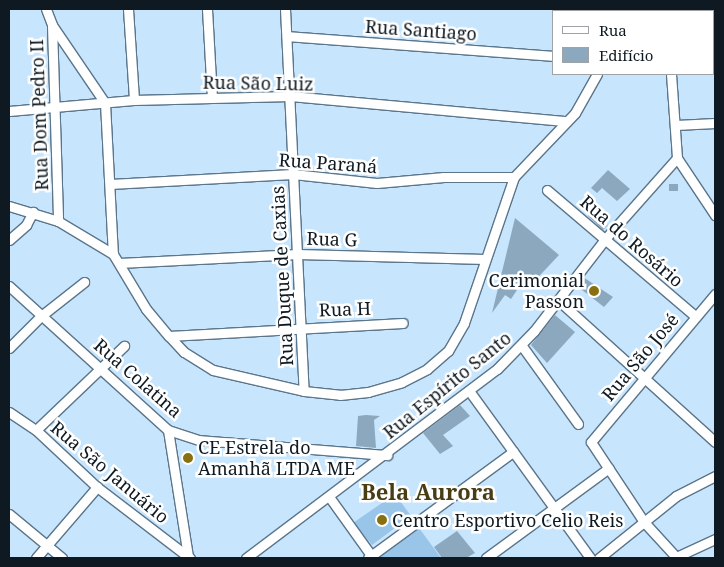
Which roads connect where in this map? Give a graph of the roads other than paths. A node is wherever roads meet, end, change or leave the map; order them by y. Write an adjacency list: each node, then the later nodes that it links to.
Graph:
1 (46, 9): 6 (street)
2 (51, 9): 6 (street, Rua Dom Pedro II)
3 (128, 9): 13 (street)
4 (207, 9): 12 (street)
5 (285, 9): 7 (street, Rua Duque de Caxias)
6 (52, 25): 14 (street); 15 (street, Rua Dom Pedro II)
7 (287, 36): 8 (street, Rua Santiago); 11 (street, Rua Duque de Caxias)
8 (552, 56)
9 (597, 75): 17 (street)
10 (670, 75): 19 (street)
11 (290, 96): 12 (street, Rua São Luiz); 17 (street, Rua São Luiz); 21 (street, Rua Duque de Caxias)
12 (212, 98): 13 (street, Rua São Luiz)
13 (134, 100): 14 (street, Rua São Luiz)
14 (105, 103): 15 (street, Rua São Luiz); 23 (street)
15 (56, 107): 16 (street, Rua São Luiz); 28 (street, Rua Dom Pedro II)
16 (9, 111)
17 (566, 121): 22 (street)
18 (715, 123): 19 (street)
19 (676, 125): 20 (street)
20 (677, 158): 27 (street); 29 (street, Rua Espírito Santo)
21 (293, 174): 22 (street, Rua Paraná); 23 (street, Rua Paraná); 32 (street, Rua Duque de Caxias)
22 (514, 177): 33 (street)
23 (110, 184): 31 (street)
24 (547, 190): 29 (street, Rua do Rosário)
25 (9, 206): 26 (street)
26 (33, 212): 28 (street); 30 (street)
27 (715, 215)
28 (58, 221): 31 (street)
29 (605, 239): 38 (street, Rua Espírito Santo); 40 (street, Rua do Rosário)
30 (9, 240)
31 (113, 254): 34 (street)
32 (298, 254): 33 (street, Rua G); 34 (street, Rua G); 42 (street, Rua Duque de Caxias)
33 (485, 259): 49 (street)
34 (119, 263): 43 (street)
35 (84, 282): 39 (street)
36 (9, 286): 39 (street, Rua Colatina)
37 (715, 294): 40 (street, Rua São José)
38 (558, 300): 45 (street, Rua Espírito Santo); 48 (street)
39 (41, 316): 46 (street); 47 (street, Rua Colatina)
40 (695, 316): 48 (street, Rua São José)
41 (403, 323): 42 (street, Rua H)
42 (302, 326): 43 (street, Rua H); 49 (street, Rua Duque de Caxias)
43 (169, 336): 49 (street)
44 (124, 346): 47 (street)
45 (522, 346): 50 (street, Rua Espírito Santo); 52 (street)
46 (9, 348)
47 (100, 368): 53 (street); 54 (street, Rua Colatina)
48 (645, 380): 55 (street); 58 (street, Rua São José)
49 (304, 391)
50 (470, 392): 56 (street); 57 (street, Rua Espírito Santo)
51 (9, 412): 53 (street, Rua São Januário)
52 (578, 424)
53 (36, 430): 60 (street, Rua São Januário)
54 (168, 430): 57 (street, Rua Colatina); 67 (street)
55 (715, 442)
56 (512, 452): 62 (street); 68 (street)
57 (387, 455): 61 (street, Rua Espírito Santo)
58 (609, 468): 62 (street); 64 (street)
59 (715, 476): 64 (street)
60 (97, 486): 66 (street); 67 (street, Rua São Januário)
61 (330, 498): 68 (street); 71 (street, Rua Espírito Santo)
62 (551, 509): 72 (street); 73 (street)
63 (9, 514): 66 (street)
64 (644, 522): 74 (street); 75 (street)
65 (715, 539): 75 (street)
66 (48, 546): 69 (street); 70 (street)
67 (189, 557)
68 (371, 557)
69 (36, 558)
70 (62, 558)
71 (246, 558)
72 (486, 558)
73 (590, 558)
74 (599, 558)
75 (677, 558)

